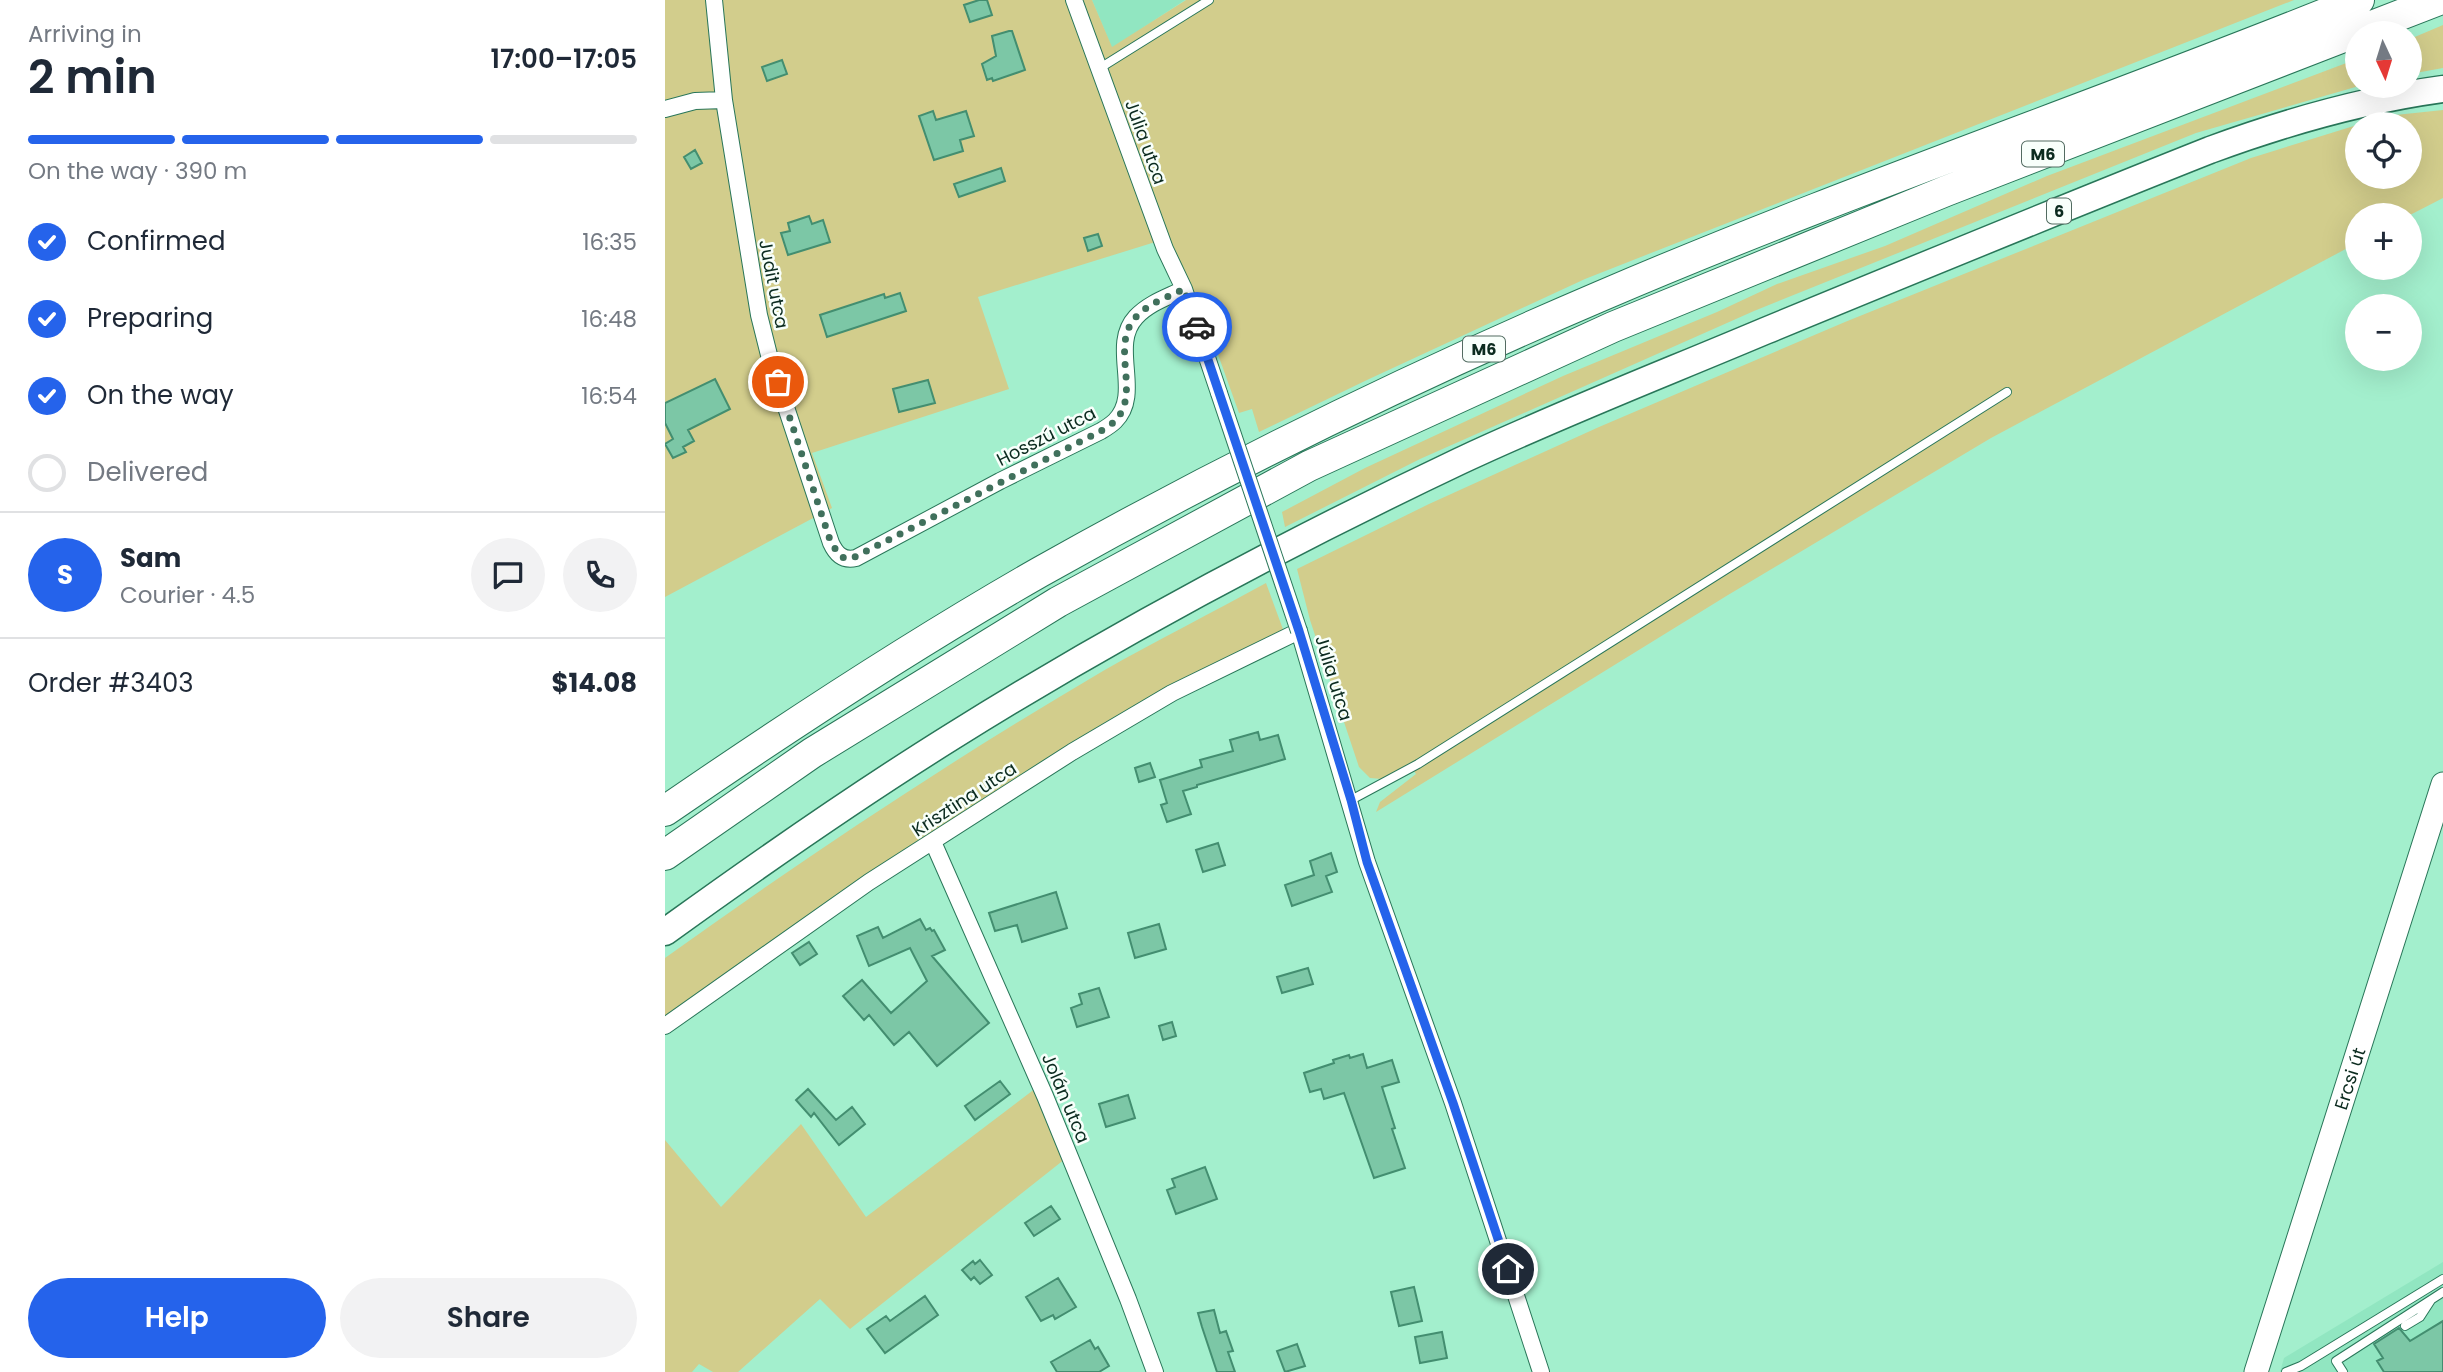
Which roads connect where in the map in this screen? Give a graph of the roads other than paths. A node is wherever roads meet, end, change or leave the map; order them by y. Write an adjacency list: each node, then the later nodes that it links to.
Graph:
1 (714, 0): 8 (street, Judit utca)
2 (1075, 0): 6 (street, Júlia utca)
3 (1209, 0): 6 (lane)
4 (2359, 0): 16 (highway, M6)
5 (2439, 0): 18 (highway, M6)
6 (1100, 68): 10 (street, Júlia utca)
7 (2443, 89): 19 (main road, 6)
8 (724, 100): 9 (street); 12 (street, Judit utca)
9 (665, 109)
10 (1184, 289): 12 (street, Hosszú utca); 13 (street, Júlia utca, bridge)
11 (2007, 392): 15 (lane)
12 (846, 559)
13 (1299, 631): 15 (street, Júlia utca); 17 (street, Krisztina utca)
14 (2443, 784): 27 (main road, Ercsi út)
15 (1351, 800): 26 (street, Júlia utca)
16 (665, 811)
17 (933, 842): 20 (street, Krisztina utca); 25 (street, Jolán utca)
18 (665, 855)
19 (665, 932)
20 (665, 1026)
21 (2443, 1279): 28 (lane)
22 (2443, 1292): 23 (lane)
23 (2433, 1298): 24 (lane); 29 (lane)
24 (2405, 1326)
25 (1155, 1372)
26 (1541, 1372)
27 (2256, 1372)
28 (2286, 1372)
29 (2343, 1372)

